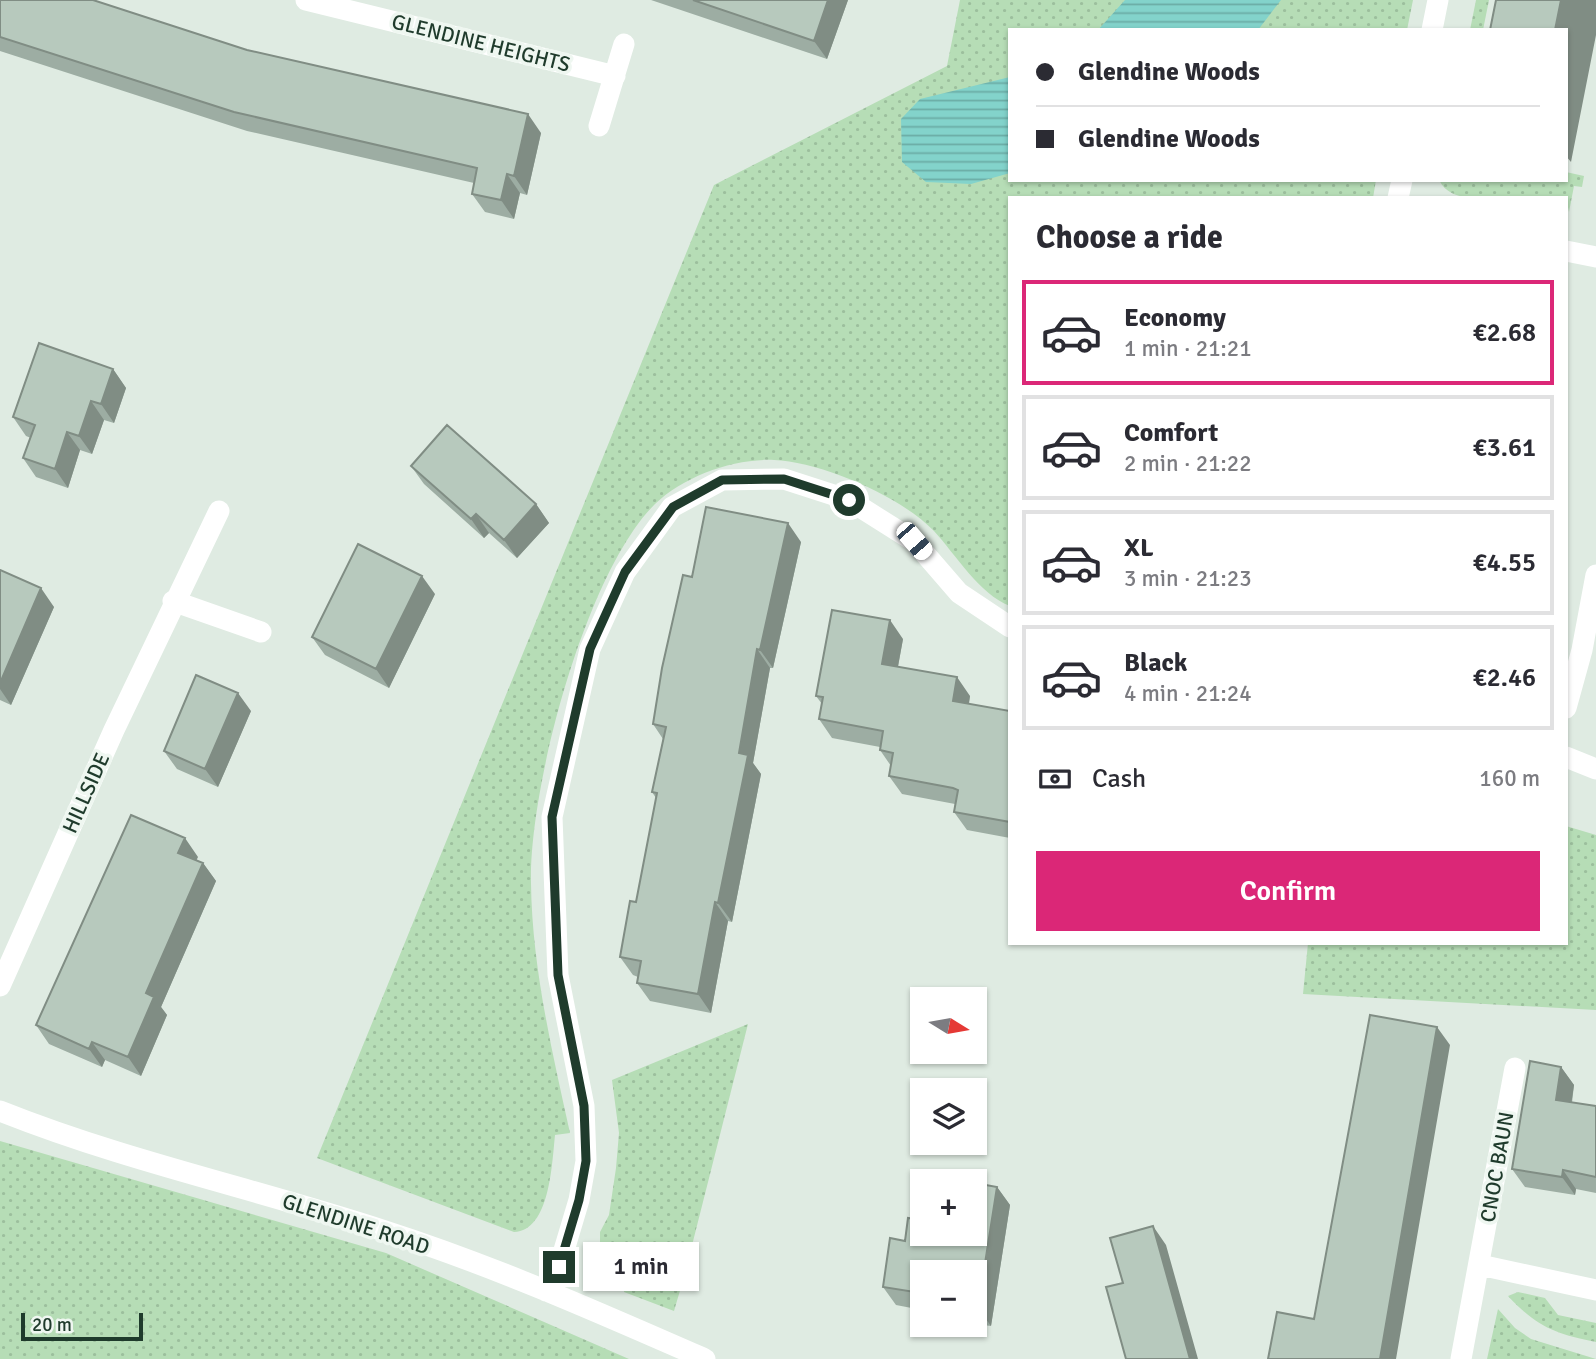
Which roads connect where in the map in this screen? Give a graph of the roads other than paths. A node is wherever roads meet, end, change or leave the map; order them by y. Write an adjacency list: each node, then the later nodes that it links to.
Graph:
1 (306, 0): 5 (street, GLENDINE HEIGHTS)
2 (1438, 0): 3 (street)
3 (1432, 28)
4 (624, 44): 5 (street)
5 (615, 76): 6 (street)
6 (599, 126)
7 (1568, 251): 8 (street)
8 (1596, 257)
9 (219, 511): 11 (street, HILLSIDE)
10 (1596, 575): 14 (street)
11 (173, 601): 13 (street); 17 (street, HILLSIDE)
12 (1008, 626): 22 (street)
13 (261, 632)
14 (1568, 701)
15 (1568, 758): 16 (street)
16 (1596, 769)
17 (0, 986)
18 (1515, 1068): 20 (street, CNOC BAUN)
19 (0, 1111): 22 (street, GLENDINE ROAD)
20 (1480, 1265): 21 (street); 24 (street, CNOC BAUN)
21 (1596, 1290)
22 (547, 1291): 23 (street, GLENDINE ROAD)
23 (705, 1359)
24 (1461, 1359)

